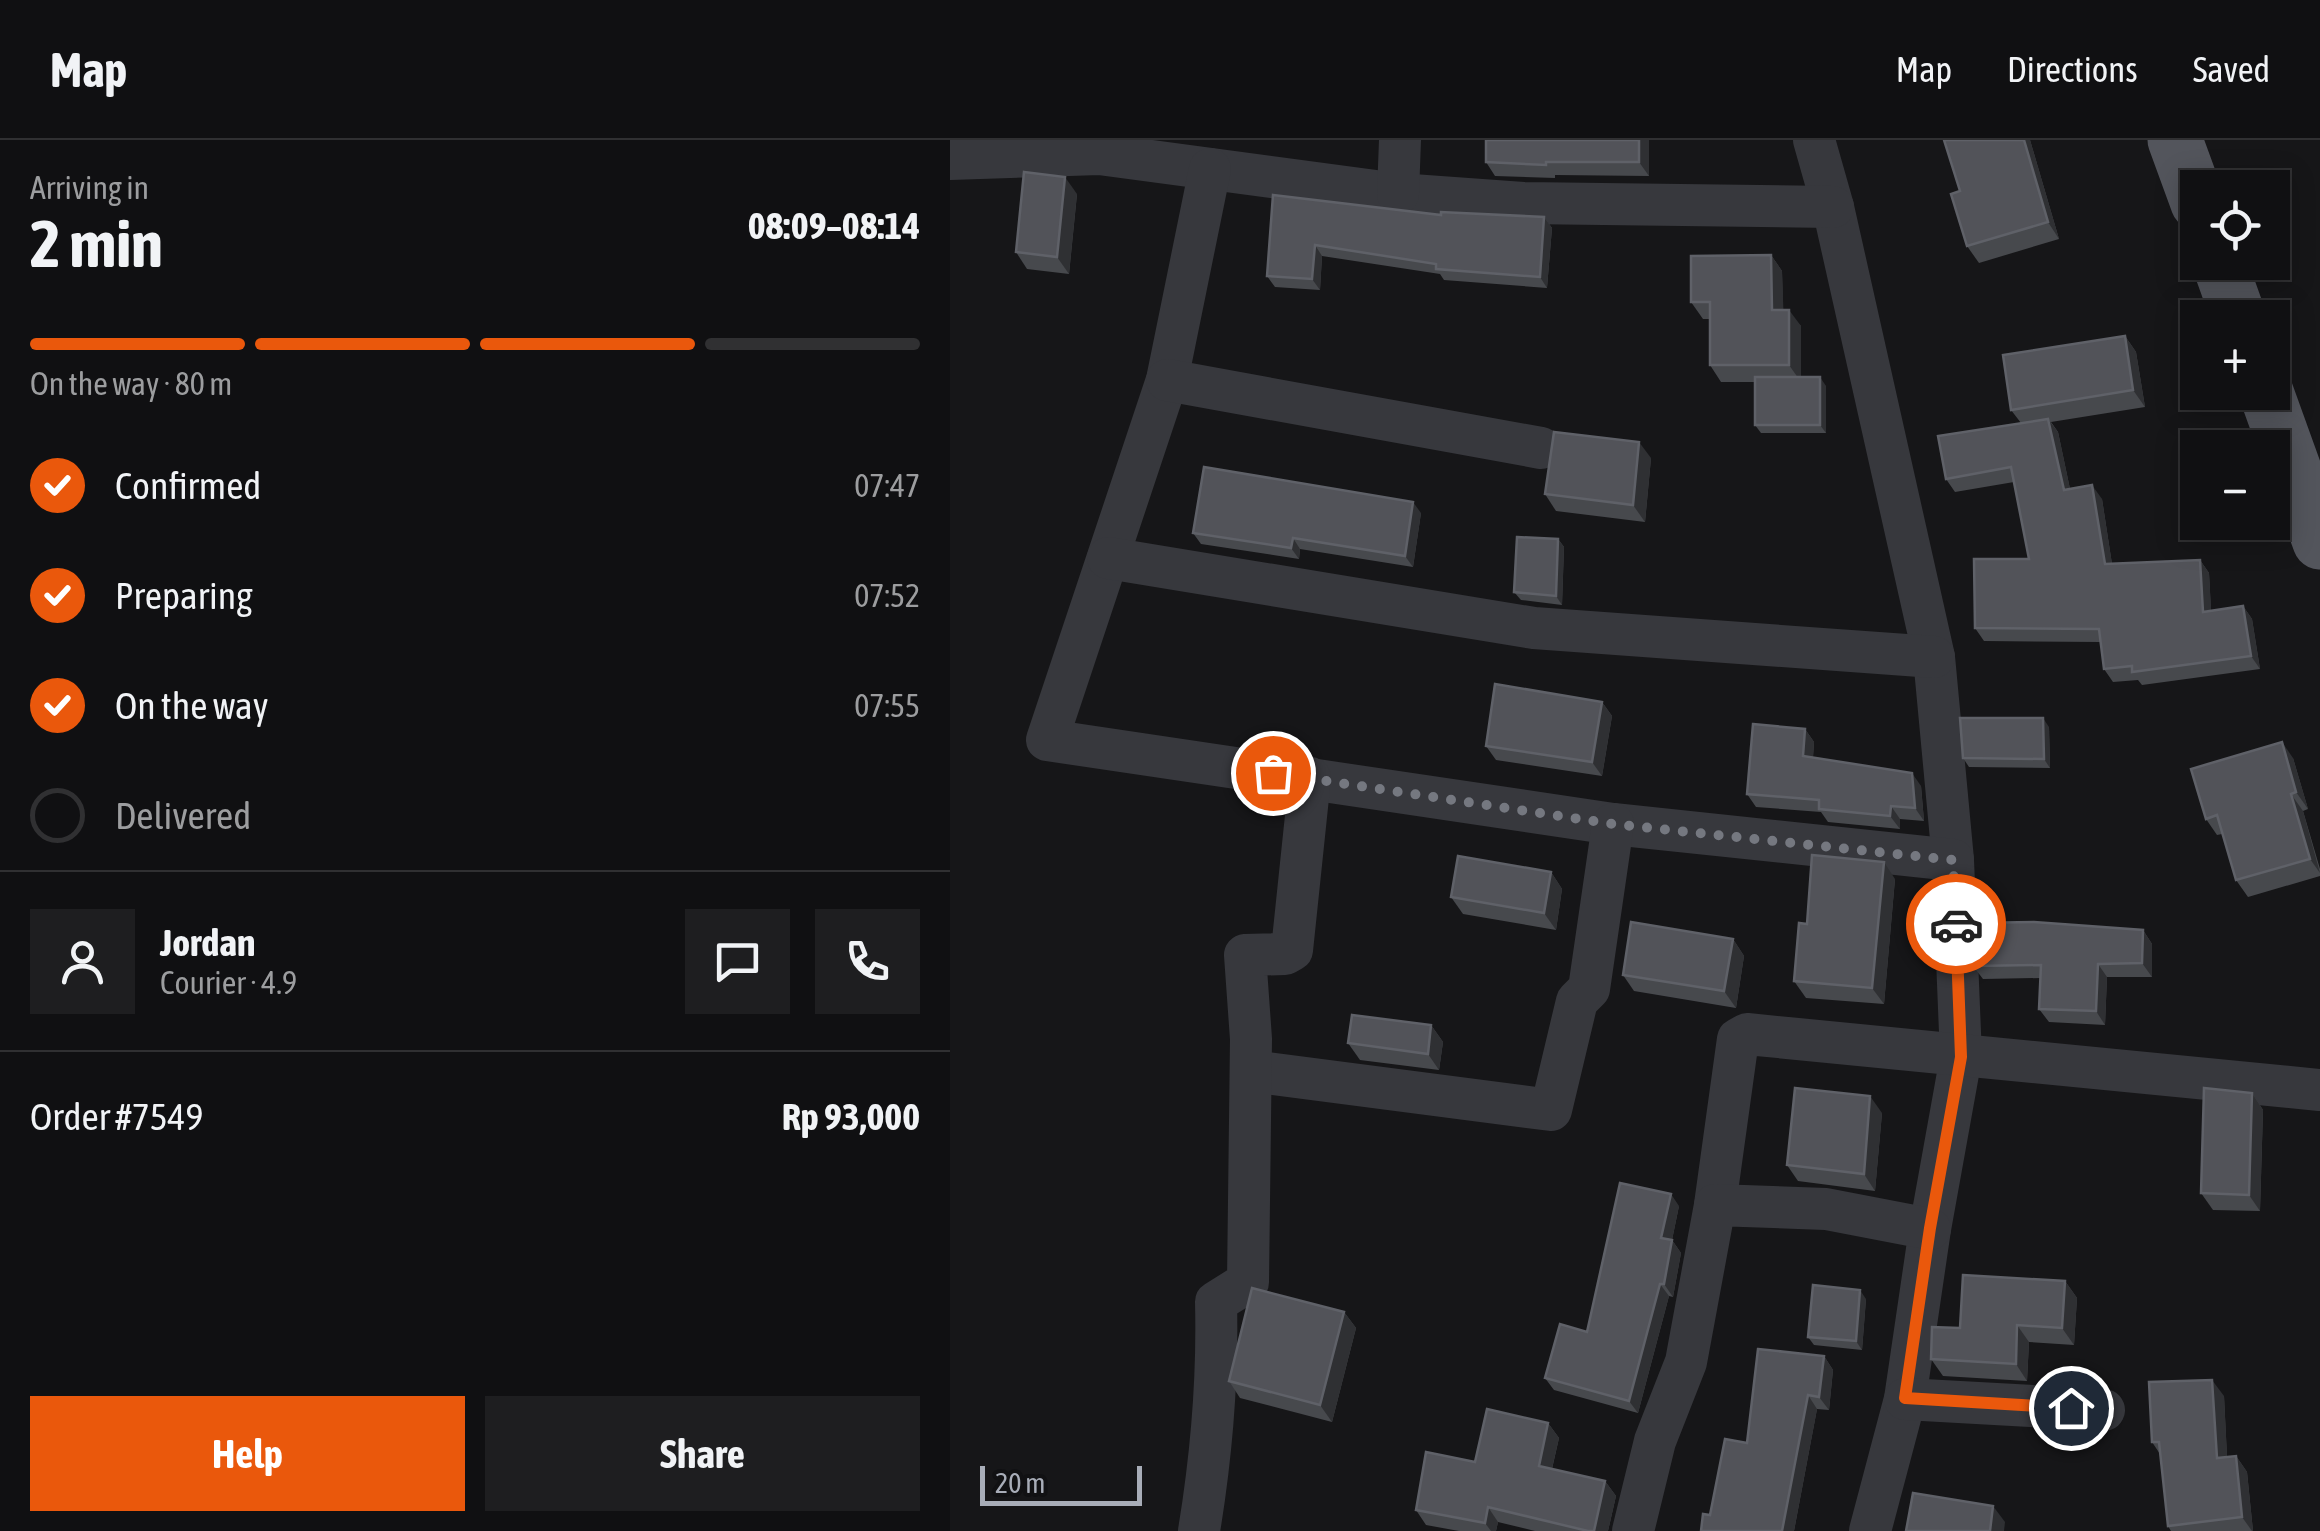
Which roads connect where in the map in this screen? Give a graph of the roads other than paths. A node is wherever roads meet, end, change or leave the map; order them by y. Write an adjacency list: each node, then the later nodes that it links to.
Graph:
1 (1400, 140): 7 (street)
2 (1814, 140): 8 (street)
3 (2175, 140): 6 (main road)
4 (950, 159): 5 (street)
5 (1210, 169): 7 (street); 9 (street)
6 (2186, 170)
7 (1398, 194): 8 (street)
8 (1834, 207): 14 (street)
9 (1167, 380): 11 (street); 13 (street)
10 (2272, 410): 12 (main road)
11 (1541, 448)
12 (2320, 542)
13 (1108, 558): 14 (street); 15 (street)
14 (1934, 657): 17 (street)
15 (1310, 778): 16 (street); 19 (street)
16 (1613, 824): 17 (street); 19 (street)
17 (1953, 860): 18 (street)
18 (1961, 1057): 20 (street); 21 (street); 22 (street)
19 (1251, 1072): 25 (street)
20 (2320, 1090)
21 (1715, 1205): 22 (street); 26 (street)
22 (1930, 1228): 23 (street)
23 (1905, 1398): 24 (street); 27 (street)
24 (2104, 1410)
25 (1199, 1531)
26 (1633, 1531)
27 (1870, 1531)

